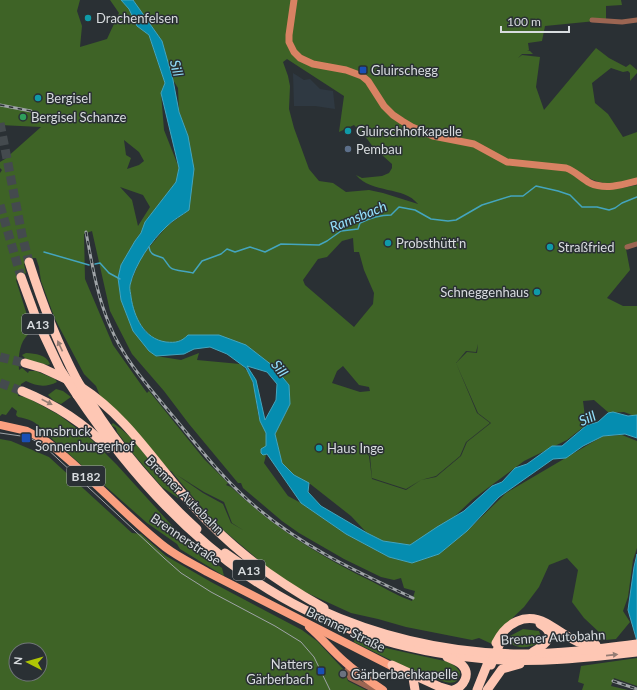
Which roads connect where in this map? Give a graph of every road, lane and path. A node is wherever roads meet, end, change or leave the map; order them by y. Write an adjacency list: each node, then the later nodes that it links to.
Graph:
1 (294, 0): 4 (main road)
2 (592, 20): 3 (street)
3 (637, 20)
4 (637, 181)
5 (637, 244): 6 (street)
6 (627, 247)
7 (29, 262): 16 (highway, Brenner Autobahn / A13, one-way to 7, bridge)
8 (21, 277): 14 (highway, Brenner Autobahn / A13, bridge)
9 (25, 363): 16 (highway, A13)
10 (22, 390): 14 (highway, A13, one-way to 14)
11 (0, 425): 12 (main road, Brennerstraße / B182)
12 (14, 427): 13 (main road, Brennerstraße / B182); 15 (main road, Brennerstraße / B182)
13 (0, 428)
14 (151, 491): 21 (highway, Brenner Autobahn / A13)
15 (294, 616): 17 (main road, Brenner Straße / B182); 23 (main road, Brenner Straße / B182)
16 (348, 621): 24 (highway, Brenner Autobahn / A13)
17 (345, 641): 23 (main road); 25 (main road, Brenner Straße / B182)
18 (498, 643): 20 (highway); 24 (highway); 26 (highway)
19 (637, 644): 20 (highway, Brenner Autobahn)
20 (586, 650): 22 (highway, Brenner Autobahn / A13, one-way to 22); 24 (highway, Brenner Autobahn / A13)
21 (437, 652): 24 (highway, Brenner Autobahn / A13); 35 (highway)
22 (637, 652)
23 (336, 654): 27 (main road, B182)
24 (531, 657): 29 (highway)
25 (392, 665): 28 (main road, Brenner Straße / B182); 34 (highway)
26 (489, 665): 29 (highway); 36 (highway)
27 (350, 666): 30 (street); 31 (main road, B182)
28 (413, 678): 32 (highway); 33 (main road, Brenner Straße / B182)
29 (486, 689)
30 (374, 690)
31 (383, 690)
32 (415, 690)
33 (439, 690)
34 (450, 690)
35 (453, 690)
36 (477, 690)

